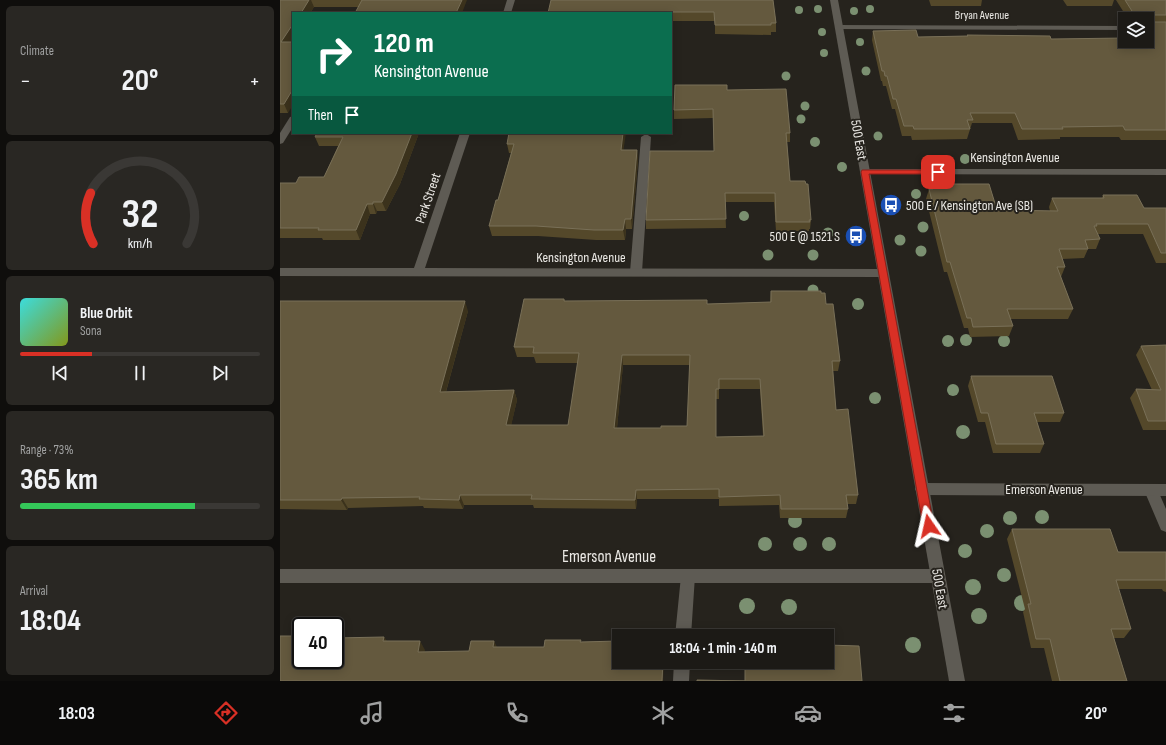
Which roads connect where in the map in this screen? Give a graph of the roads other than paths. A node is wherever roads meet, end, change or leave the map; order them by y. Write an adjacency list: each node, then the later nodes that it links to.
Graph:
1 (511, 0): 3 (street)
2 (834, 0): 4 (street, 500 East)
3 (507, 12)
4 (839, 27): 5 (street, Bryan Avenue); 10 (street, 500 East)
5 (1118, 28)
6 (292, 121): 9 (street)
7 (466, 134): 13 (street, Park Street)
8 (646, 137): 14 (street)
9 (280, 141)
10 (865, 172): 11 (street, Kensington Avenue); 15 (street, 500 East)
11 (1166, 172)
12 (280, 272): 13 (street, Kensington Avenue)
13 (418, 272): 14 (street, Kensington Avenue)
14 (636, 272): 15 (street, Kensington Avenue)
15 (882, 273): 16 (street, 500 East)
16 (922, 489): 17 (street, Emerson Avenue); 22 (street, 500 East)
17 (1151, 490): 18 (street, Emerson Avenue); 19 (street)
18 (1166, 490)
19 (1166, 526)
20 (280, 576): 21 (street, Emerson Avenue)
21 (688, 576): 22 (street, Emerson Avenue); 23 (street)
22 (938, 576): 26 (street, 500 East)
23 (684, 629)
24 (682, 669): 25 (street)
25 (681, 681)
26 (957, 681)

